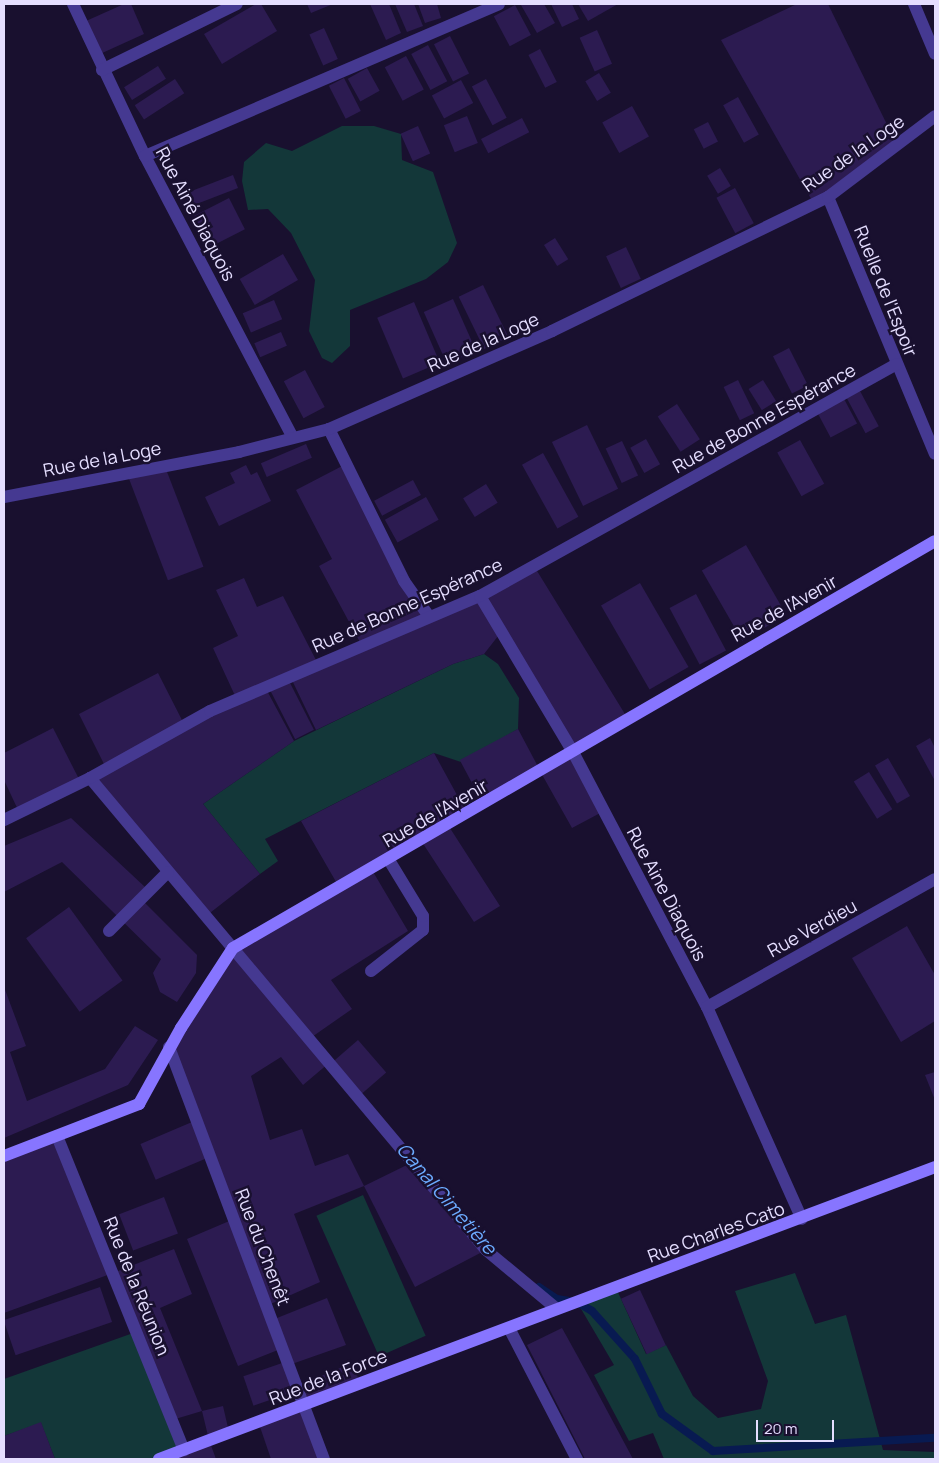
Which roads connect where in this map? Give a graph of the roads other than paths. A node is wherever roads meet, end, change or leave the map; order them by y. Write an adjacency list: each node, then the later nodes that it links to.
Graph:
1 (73, 4): 6 (street, Rue Ainé Diaquois)
2 (237, 4): 6 (street)
3 (499, 4): 8 (street)
4 (914, 4): 5 (street)
5 (934, 49)
6 (102, 70): 8 (street, Rue Ainé Diaquois)
7 (935, 116): 9 (street, Rue de la Loge)
8 (145, 156): 12 (street, Rue Ainé Diaquois)
9 (828, 197): 10 (street, Ruelle de l'Espoir); 11 (street, Rue de la Loge)
10 (897, 364): 13 (street, Ruelle de l'Espoir); 16 (street, Rue de Bonne Espérance)
11 (329, 429): 12 (street, Rue de la Loge); 17 (street)
12 (293, 438): 14 (street, Rue de la Loge)
13 (935, 454)
14 (4, 497)
15 (935, 541): 18 (main road, Rue de l'Avenir)
16 (480, 596): 17 (street, Rue de Bonne Espérance); 18 (street, Rue Aine Diaquois)
17 (428, 615): 19 (street, Rue de Bonne Espérance)
18 (573, 752): 21 (main road, Rue de l'Avenir); 27 (street, Rue Aine Diaquois)
19 (90, 778): 20 (street, Rue de Bonne Espérance); 22 (street)
20 (4, 820)
21 (390, 860): 25 (main road, Rue de l'Avenir); 26 (street)
22 (168, 872): 24 (street); 25 (street)
23 (935, 879): 27 (street, Rue Verdieu)
24 (110, 931)
25 (233, 948): 28 (main road, Rue de l'Avenir); 33 (street)
26 (371, 972)
27 (707, 1007): 32 (street, Rue Aine Diaquois)
28 (169, 1047): 29 (main road, Rue de l'Avenir); 35 (street, Rue du Chenêt)
29 (57, 1136): 30 (main road, Rue de l'Avenir); 36 (street, Rue de la Réunion)
30 (5, 1152)
31 (935, 1167): 32 (main road, Rue Charles Cato)
32 (802, 1219): 33 (main road, Rue Charles Cato)
33 (557, 1309): 34 (main road, Rue Charles Cato)
34 (509, 1328): 35 (main road, Rue de la Force); 39 (street)
35 (304, 1404): 36 (main road, Rue de la Force); 38 (street, Rue du Chenêt)
36 (184, 1450): 37 (main road, Rue de la Force)
37 (159, 1459)
38 (324, 1459)
39 (576, 1459)

